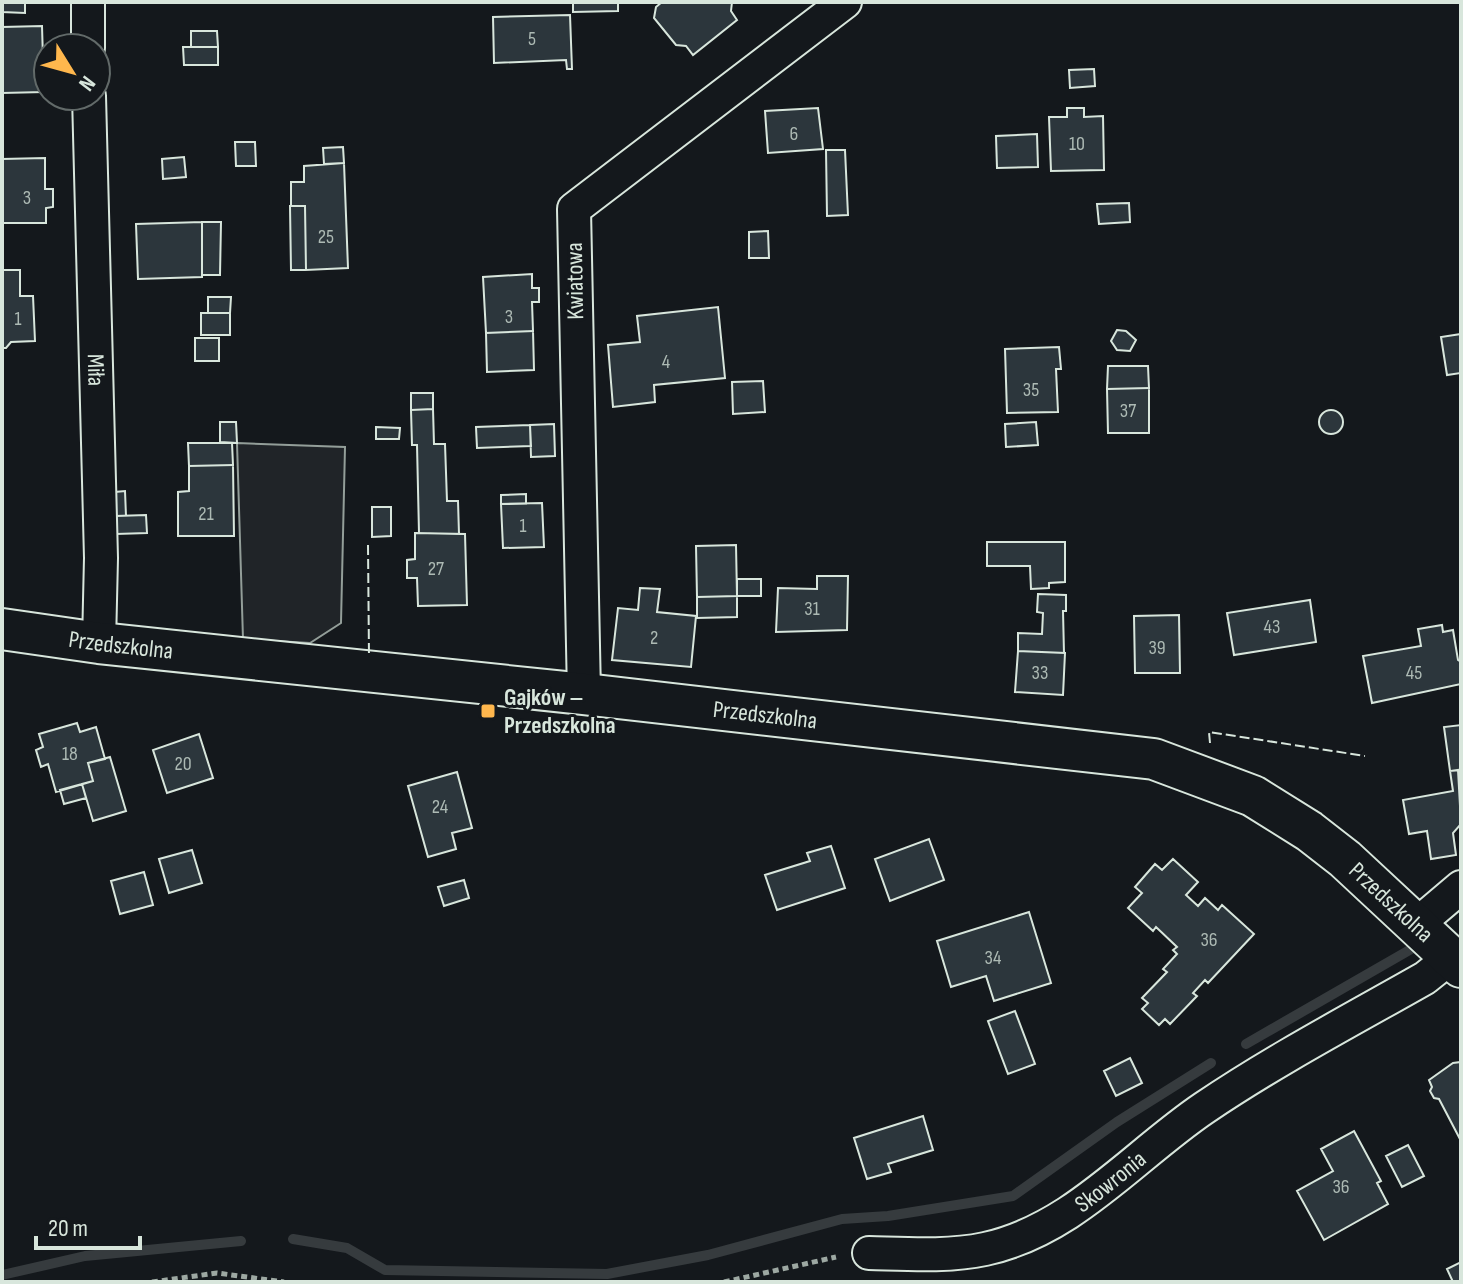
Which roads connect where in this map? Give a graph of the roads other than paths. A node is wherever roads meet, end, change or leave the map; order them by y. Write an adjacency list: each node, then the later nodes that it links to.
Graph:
1 (88, 2): 3 (street)
2 (845, 2): 7 (street, Kwiatowa)
3 (88, 32)
4 (89, 112): 6 (street, Miła)
5 (2, 629): 6 (street, Przedszkolna)
6 (99, 643): 7 (street, Przedszkolna)
7 (584, 694): 9 (street, Przedszkolna)
8 (1461, 887): 9 (street)
9 (1415, 926): 10 (street, Przedszkolna)
10 (1455, 963): 11 (street, Skowronia)
11 (869, 1253)

